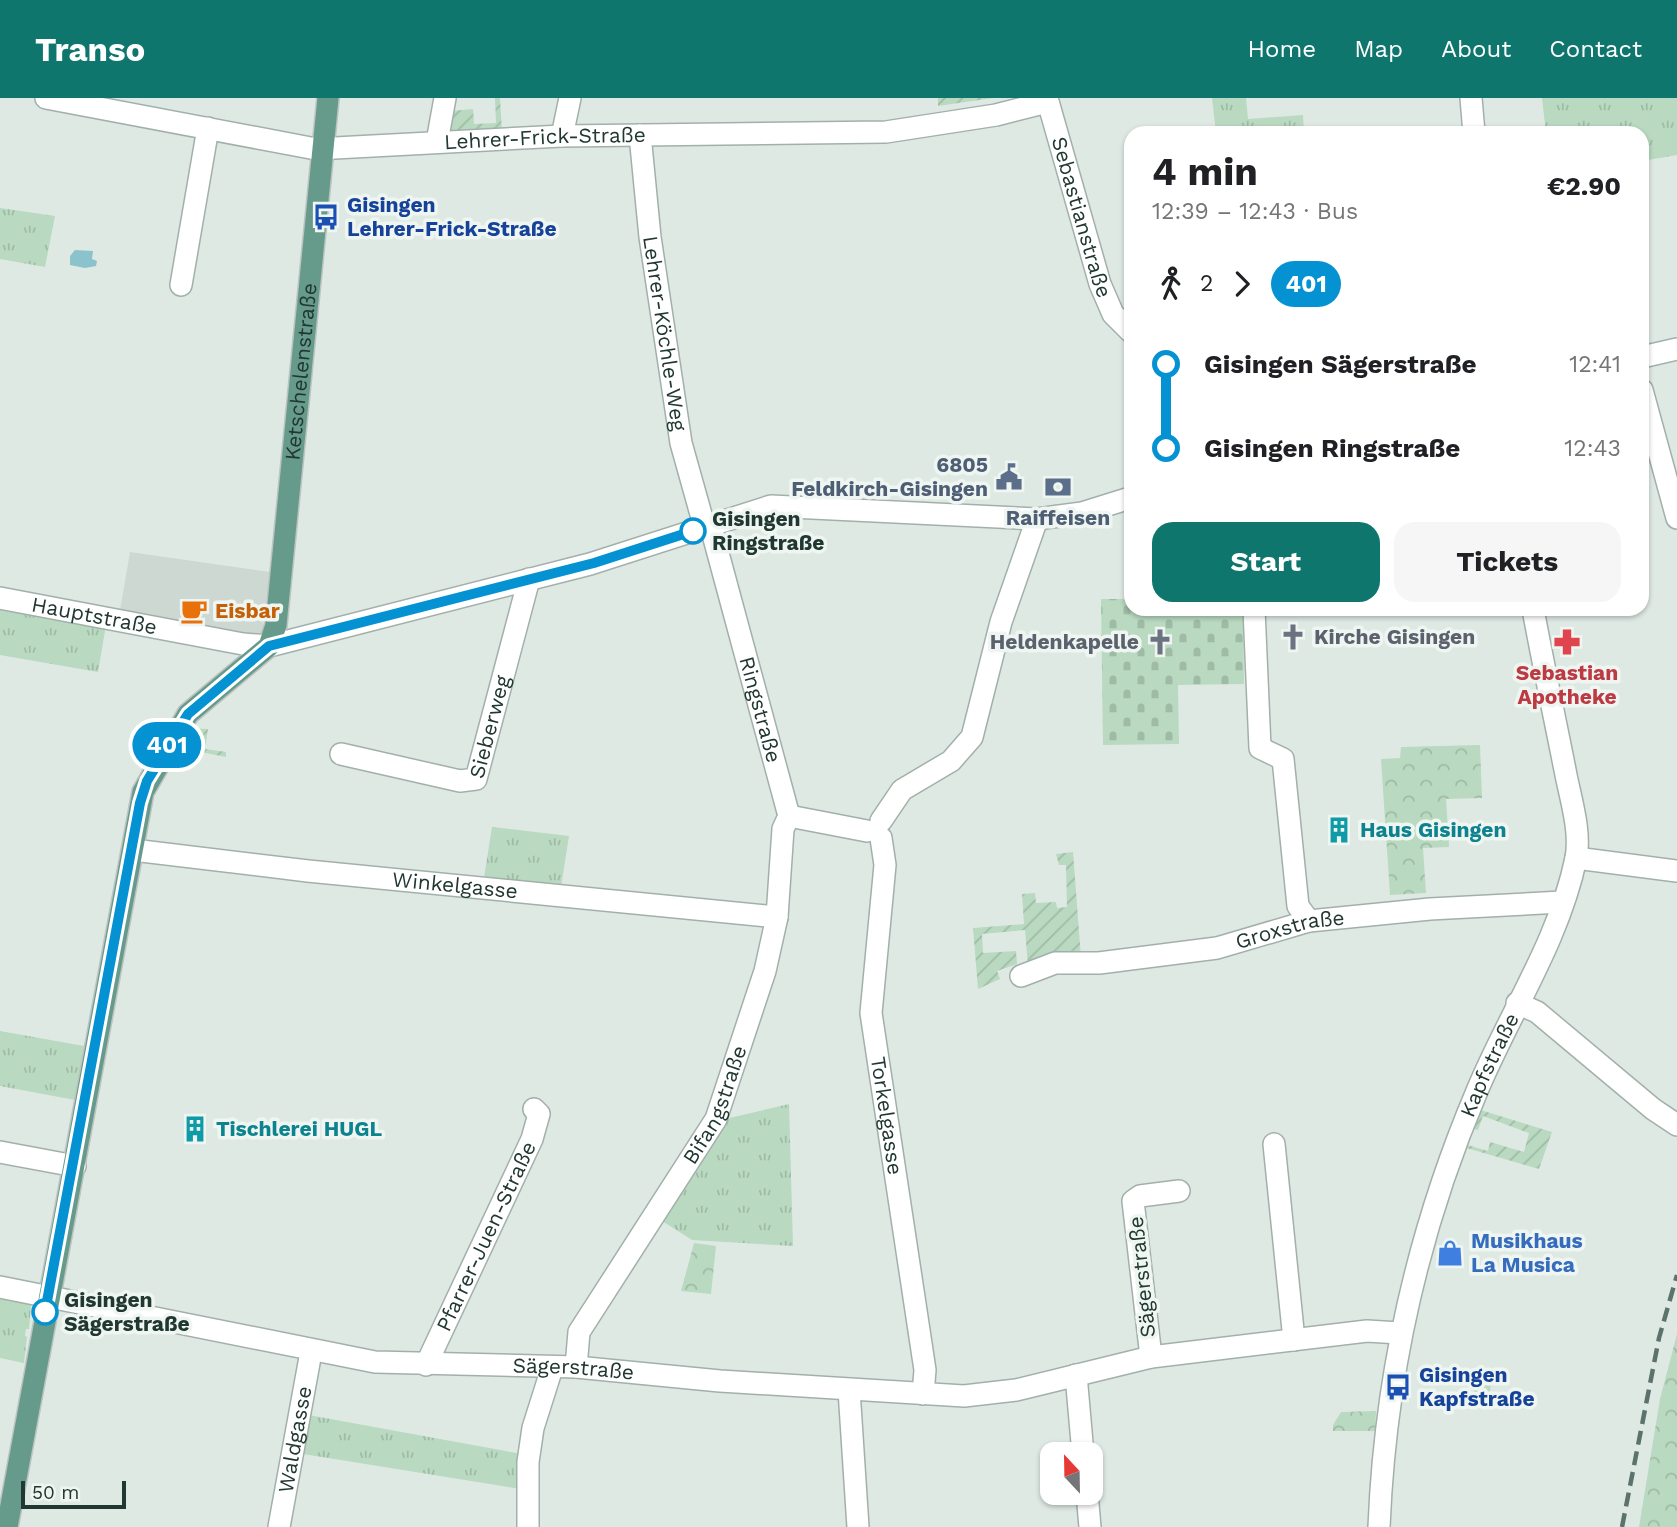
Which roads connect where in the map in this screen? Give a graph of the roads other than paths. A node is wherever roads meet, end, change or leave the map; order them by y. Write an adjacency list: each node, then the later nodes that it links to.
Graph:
1 (46, 98): 7 (street, Lehrer-Frick-Straße)
2 (328, 98): 13 (main road, Ketschelenstraße)
3 (445, 98): 12 (street)
4 (570, 98): 11 (street)
5 (1471, 98): 8 (street)
6 (1047, 100): 10 (street, Lehrer-Frick-Straße); 15 (street, Sebastianstraße)
7 (122, 105): 9 (street, Lehrer-Frick-Straße)
8 (1473, 126)
9 (208, 128): 13 (street, Lehrer-Frick-Straße); 14 (street)
10 (640, 135): 11 (street, Lehrer-Frick-Straße); 22 (street, Lehrer-Köchle-Weg)
11 (562, 136): 12 (street, Lehrer-Frick-Straße)
12 (437, 142): 13 (street, Lehrer-Frick-Straße)
13 (323, 147): 27 (main road, Ketschelenstraße)
14 (181, 285)
15 (1124, 325)
16 (1677, 349): 17 (street)
17 (1649, 355)
18 (1649, 416): 20 (street)
19 (1124, 500): 21 (street, Hauptstraße)
20 (1677, 518)
21 (1037, 519): 22 (street, Hauptstraße); 30 (street)
22 (708, 526): 23 (street, Hauptstraße); 29 (street, Ringstraße)
23 (528, 579): 27 (street, Hauptstraße); 28 (street, Sieberweg)
24 (0, 598): 27 (street, Hauptstraße)
25 (1254, 616): 36 (street)
26 (1534, 616): 32 (street, Kapfstraße)
27 (269, 646): 31 (main road)
28 (341, 754)
29 (789, 816): 30 (street); 35 (street, Bifangstraße)
30 (876, 830): 56 (street, Torkelgasse)
31 (133, 850): 35 (street, Winkelgasse); 43 (main road)
32 (1576, 858): 33 (street); 34 (street, Kapfstraße)
33 (1677, 871)
34 (1562, 902): 36 (street, Groxstraße); 38 (street, Kapfstraße)
35 (777, 917): 52 (street, Bifangstraße)
36 (1309, 921): 37 (street, Groxstraße)
37 (1021, 975)
38 (1517, 1003): 40 (street); 47 (street, Kapfstraße)
39 (534, 1109): 51 (street, Pfarrer-Juen-Straße)
40 (1677, 1125)
41 (1274, 1144): 48 (street)
42 (0, 1152): 43 (street)
43 (75, 1166): 46 (main road)
44 (1179, 1191): 50 (street, Sägerstraße)
45 (0, 1287): 46 (street, Sägerstraße)
46 (48, 1296): 49 (street, Sägerstraße); 59 (main road)
47 (1399, 1333): 48 (street, Sägerstraße); 64 (street, Kapfstraße)
48 (1294, 1340): 50 (street, Sägerstraße)
49 (311, 1352): 51 (street, Sägerstraße); 60 (street, Waldgasse)
50 (1151, 1357): 54 (street, Sägerstraße)
51 (426, 1365): 53 (street, Sägerstraße)
52 (576, 1367): 53 (street, Sägerstraße); 55 (street, Sägerstraße)
53 (552, 1368): 61 (street)
54 (1076, 1376): 56 (street, Sägerstraße); 57 (street)
55 (849, 1390): 56 (street, Sägerstraße); 62 (street)
56 (923, 1394)
57 (1082, 1442)
58 (1088, 1505): 63 (street)
59 (7, 1527)
60 (279, 1527)
61 (528, 1527)
62 (858, 1527)
63 (1090, 1527)
64 (1379, 1527)

